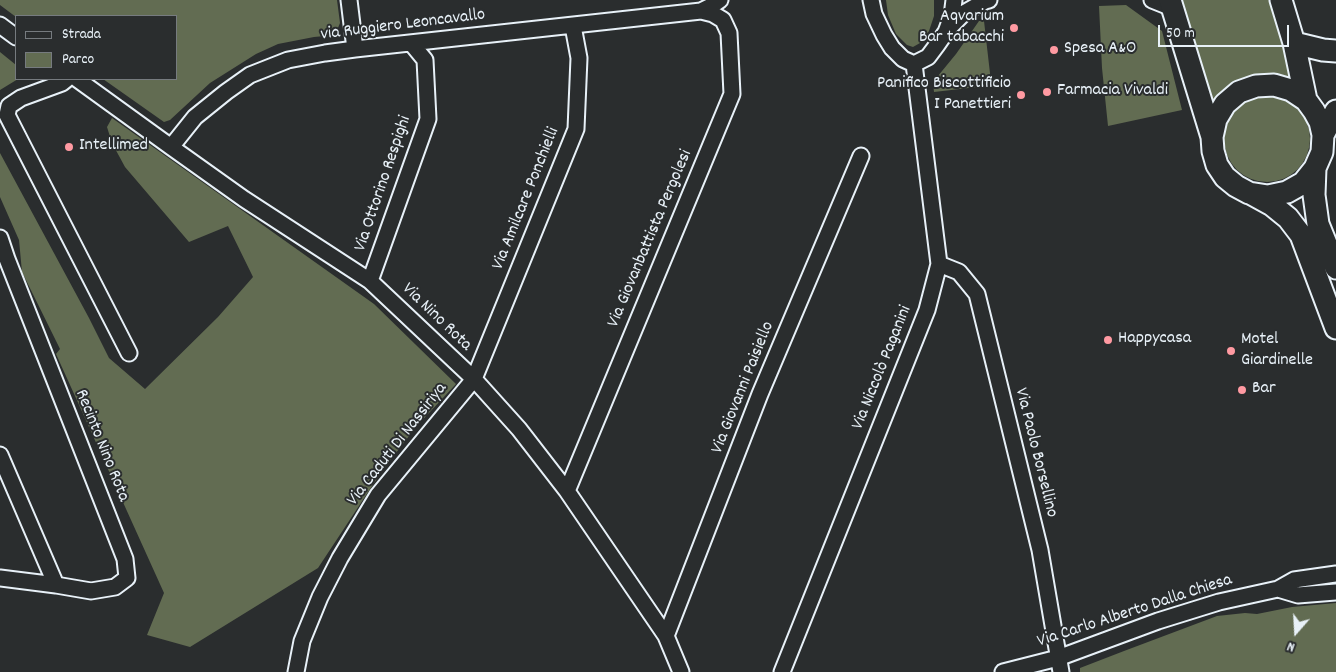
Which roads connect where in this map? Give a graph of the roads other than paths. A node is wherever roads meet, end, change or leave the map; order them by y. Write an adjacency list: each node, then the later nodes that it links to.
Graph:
1 (350, 0): 16 (street)
2 (720, 0): 9 (street)
3 (871, 0): 18 (street)
4 (954, 0): 12 (street)
5 (989, 0): 12 (street)
6 (1152, 0): 8 (street)
7 (1281, 0): 15 (main road)
8 (1171, 4): 24 (main road)
9 (701, 11): 11 (street, via Ruggiero Leoncavallo); 38 (street, Via Giovanbattista Pergolesi)
10 (0, 25): 13 (street)
11 (573, 26): 14 (street, via Ruggiero Leoncavallo); 36 (street, Via Amilcare Ponchielli)
12 (946, 32): 18 (street)
13 (15, 35)
14 (411, 43): 16 (street, via Ruggiero Leoncavallo); 33 (street, Via Ottorino Respighi)
15 (1294, 43): 17 (main road); 21 (main road)
16 (355, 49): 25 (street, via Ruggiero Leoncavallo)
17 (1336, 51)
18 (914, 64): 31 (street, Via Niccolò Paganini)
19 (65, 80): 35 (street)
20 (78, 80): 25 (street, Via Nino Rota)
21 (1306, 100): 23 (main road); 24 (main road)
22 (1336, 111): 23 (main road)
23 (1323, 135): 27 (main road)
24 (1212, 137): 28 (main road)
25 (171, 147): 33 (street, Via Nino Rota)
26 (861, 156): 44 (street, Via Giovanni Paisiello)
27 (1315, 168): 28 (main road); 32 (main road)
28 (1249, 193): 34 (main road)
29 (0, 238): 30 (street, Recinto Nino Rota)
30 (3, 260): 41 (street, Recinto Nino Rota)
31 (939, 264): 45 (street, Via Paolo Borsellino); 48 (street, Via Niccolò Paganini)
32 (1336, 268)
33 (370, 281): 36 (street, Via Nino Rota)
34 (1336, 328)
35 (129, 352)
36 (474, 379): 38 (street, Via Nino Rota); 46 (street, Via Caduti Di Nassiriya)
37 (0, 455): 41 (street)
38 (567, 491): 44 (street, Via Nino Rota)
39 (1336, 574): 42 (street, Via Carlo Alberto Dalla Chiesa)
40 (0, 578): 41 (street, Recinto Nino Rota)
41 (56, 585)
42 (1278, 589): 43 (street, Via Carlo Alberto Dalla Chiesa); 45 (street, Via Carlo Alberto Dalla Chiesa)
43 (1336, 592)
44 (666, 636): 47 (street, Via Nino Rota)
45 (1059, 665): 49 (street, Via Carlo Alberto Dalla Chiesa)
46 (296, 672)
47 (681, 672)
48 (782, 672)
49 (1003, 672)

